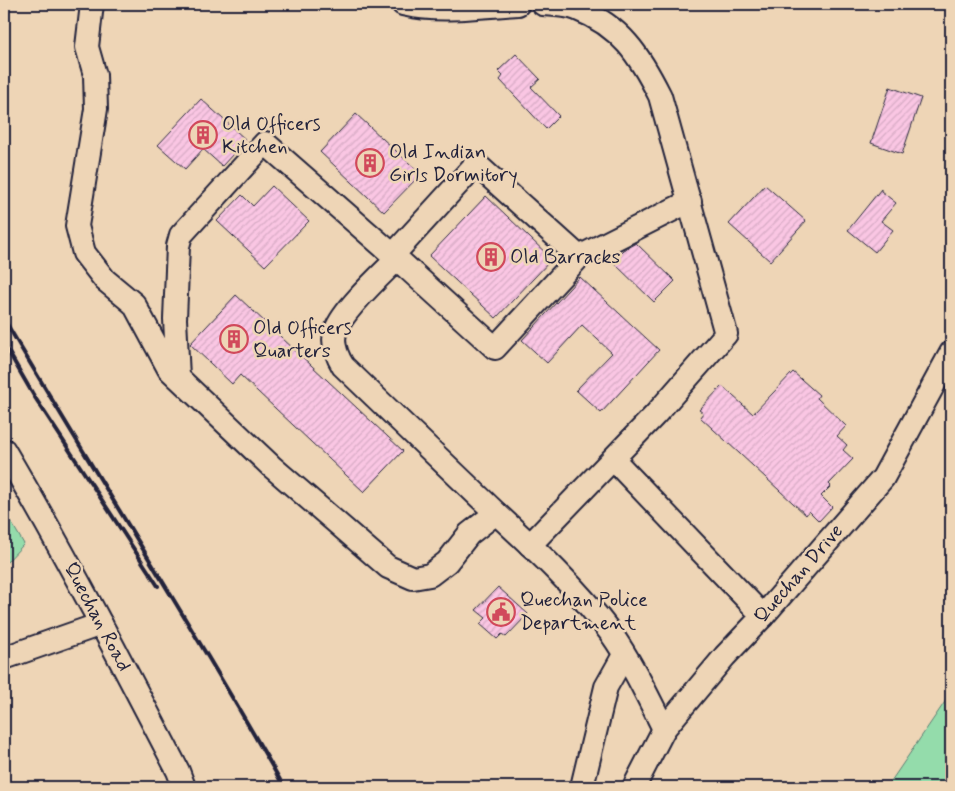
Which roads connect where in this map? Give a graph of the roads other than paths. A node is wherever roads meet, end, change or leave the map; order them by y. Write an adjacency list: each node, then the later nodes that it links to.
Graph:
1 (92, 4): 9 (street)
2 (403, 4): 3 (street)
3 (518, 4)
4 (543, 4): 5 (street)
5 (690, 201): 7 (street); 11 (street)
6 (395, 257): 7 (street); 7 (street); 9 (street); 12 (street)
7 (579, 257)
8 (950, 362): 14 (street, Quechan Drive)
9 (178, 377): 12 (street)
10 (4, 450): 15 (street, Quechan Road)
11 (613, 459): 13 (street); 14 (street)
12 (496, 513): 13 (street)
13 (530, 545): 16 (street)
14 (763, 616): 18 (street, Quechan Drive)
15 (101, 624): 17 (street); 19 (street, Quechan Road)
16 (624, 655): 18 (street); 20 (street)
17 (4, 658)
18 (664, 729): 21 (street, Quechan Drive)
19 (184, 787)
20 (582, 787)
21 (634, 787)

